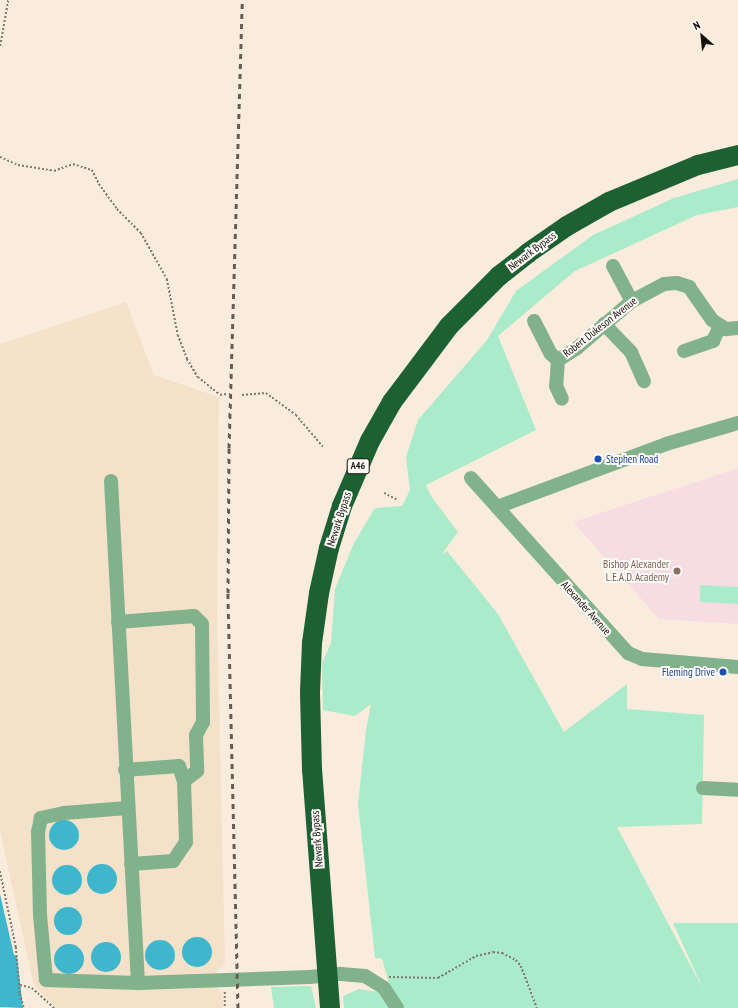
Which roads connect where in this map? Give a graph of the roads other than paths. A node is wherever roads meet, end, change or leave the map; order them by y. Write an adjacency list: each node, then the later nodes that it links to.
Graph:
1 (738, 155): 25 (highway, Newark Bypass / A46)
2 (613, 266): 3 (street)
3 (632, 301): 5 (street, Robert Dukeson Avenue); 6 (street, Robert Dukeson Avenue)
4 (534, 321): 9 (street)
5 (604, 324): 9 (street, Robert Dukeson Avenue); 10 (street)
6 (720, 326): 7 (street); 8 (street)
7 (738, 328)
8 (684, 350)
9 (558, 360): 11 (street)
10 (644, 380)
11 (562, 399)
12 (738, 424): 15 (street)
13 (471, 478): 15 (street, Alexander Avenue)
14 (111, 481): 16 (street)
15 (497, 507): 17 (street, Alexander Avenue)
16 (118, 622): 18 (street); 19 (street)
17 (738, 667)
18 (125, 770): 19 (street); 22 (street)
19 (184, 781): 23 (street)
20 (703, 788): 21 (street)
21 (738, 790)
22 (127, 808): 23 (street); 24 (street)
23 (131, 864): 24 (street)
24 (138, 983): 26 (street)
25 (330, 1008)
26 (396, 1008)

